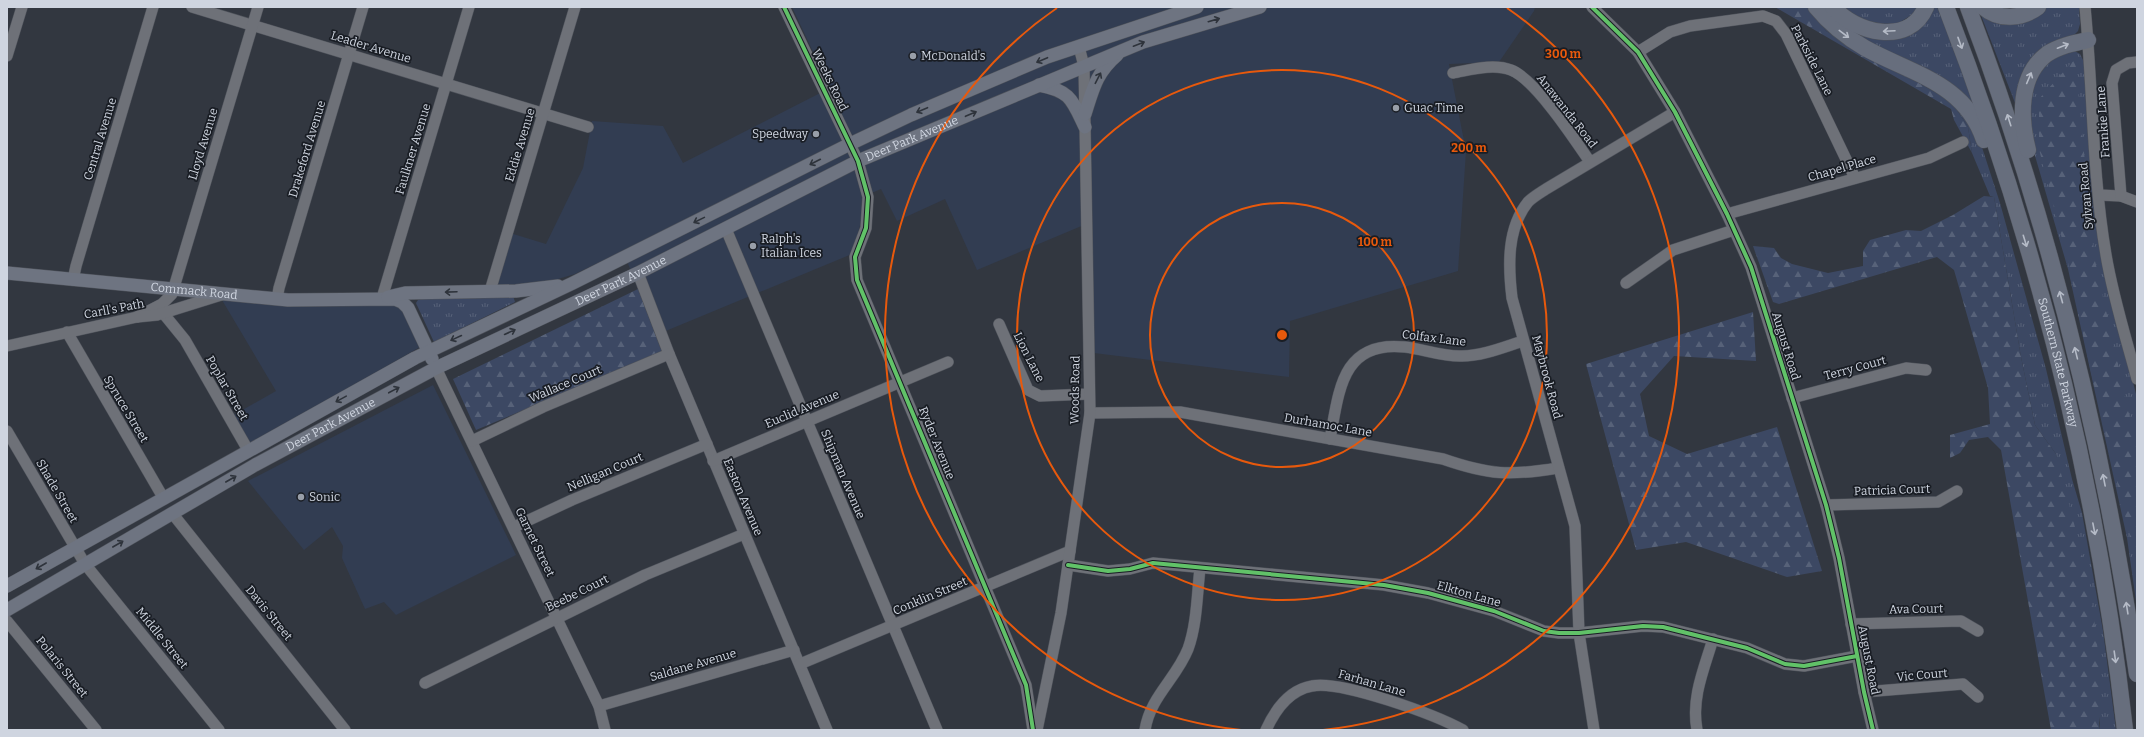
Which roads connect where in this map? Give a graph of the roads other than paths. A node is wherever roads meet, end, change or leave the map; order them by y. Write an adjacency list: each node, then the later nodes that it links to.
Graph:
1 (22, 7): 26 (street)
2 (153, 7): 52 (street, Central Avenue)
3 (192, 7): 20 (street, Leader Avenue)
4 (258, 7): 20 (street, Lloyd Avenue)
5 (363, 7): 25 (street, Drakeford Avenue)
6 (469, 7): 30 (street, Faulkner Avenue)
7 (575, 7): 33 (street, Eddie Avenue)
8 (784, 7): 38 (street, Weeks Road)
9 (1197, 7): 22 (main road, Deer Park Avenue)
10 (1260, 7): 23 (main road, Deer Park Avenue, one-way to 10)
11 (1592, 7): 24 (street, August Road)
12 (1816, 7): 45 (highway, one-way to 45)
13 (1833, 7): 14 (highway, one-way to 13)
14 (1926, 7)
15 (1946, 7): 45 (highway, Southern State Parkway, one-way to 45)
16 (1968, 7): 46 (highway, Southern State Parkway, one-way to 16)
17 (1983, 7): 18 (highway)
18 (2038, 7)
19 (2085, 7): 21 (street, Sylvan Road)
20 (253, 25): 25 (street, Leader Avenue); 55 (street, Lloyd Avenue)
21 (2088, 40): 42 (street, Sylvan Road); 46 (highway, one-way to 21)
22 (1079, 47): 28 (street, Woods Road); 38 (main road, Deer Park Avenue, one-way to 38)
23 (1122, 50): 28 (main road, Deer Park Avenue); 34 (main road, one-way to 23)
24 (1638, 52): 32 (street, August Road); 41 (street, Parkside Lane)
25 (348, 55): 30 (street, Leader Avenue); 59 (street, Drakeford Avenue)
26 (7, 56)
27 (2137, 62): 43 (street, Frankie Lane)
28 (1084, 66): 31 (main road, Deer Park Avenue); 34 (street, Woods Road)
29 (1453, 73): 40 (street, Anawanda Road)
30 (446, 83): 33 (street, Leader Avenue); 58 (street, Faulkner Avenue)
31 (1039, 85): 36 (main road); 39 (main road, Deer Park Avenue, one-way to 31)
32 (1674, 112): 40 (street, Maybrook Road); 47 (street, August Road)
33 (543, 113): 35 (street, Leader Avenue); 56 (street, Eddie Avenue)
34 (1085, 114): 36 (street, Woods Road)
35 (588, 127)
36 (1085, 127): 75 (street, Woods Road)
37 (1963, 142): 41 (street, Chapel Place)
38 (850, 144): 39 (street, Weeks Road); 54 (main road, Deer Park Avenue, one-way to 54)
39 (858, 161): 48 (main road, Deer Park Avenue); 74 (street, Ryder Avenue)
40 (1590, 162): 66 (street, Maybrook Road)
41 (1855, 178): 47 (street, Chapel Place)
42 (2098, 196): 43 (street); 73 (street, Sylvan Road)
43 (2121, 196): 44 (street)
44 (2137, 202)
45 (2014, 203): 129 (highway, Southern State Parkway, one-way to 129)
46 (2037, 211): 110 (highway, Southern State Parkway, one-way to 46)
47 (1726, 214): 49 (street, August Road)
48 (726, 229): 51 (main road, Deer Park Avenue); 78 (street, Shipman Avenue)
49 (1734, 230): 53 (street); 76 (street, August Road)
50 (7, 273): 52 (main road, Commack Road)
51 (638, 273): 69 (street, Easton Avenue); 71 (main road, Deer Park Avenue, one-way to 51)
52 (73, 280): 55 (main road, Commack Road)
53 (1626, 282)
54 (573, 284): 56 (main road, Commack Road); 68 (main road, Deer Park Avenue, one-way to 68)
55 (173, 289): 57 (main road, Commack Road); 62 (street)
56 (490, 291): 58 (main road, Commack Road, one-way to 58)
57 (226, 294): 59 (main road, Commack Road); 60 (street, Carll's Path)
58 (382, 298): 59 (main road, Commack Road); 68 (main road, Commack Road)
59 (277, 299)
60 (182, 307): 61 (street, Carll's Path); 65 (street, Poplar Street)
61 (163, 313): 62 (street, Carll's Path); 65 (street, Poplar Street)
62 (137, 317): 64 (street, Carll's Path)
63 (999, 324): 75 (street, Lion Lane)
64 (67, 332): 67 (street, Carll's Path); 87 (street, Spruce Street)
65 (185, 340): 83 (street, Poplar Street)
66 (1523, 341): 80 (street, Colfax Lane); 85 (street, Maybrook Road)
67 (7, 346)
68 (429, 351): 71 (main road, Commack Road); 83 (main road, Deer Park Avenue, one-way to 83)
69 (669, 354): 81 (street, Wallace Court); 82 (street, Easton Avenue)
70 (948, 362): 74 (street, Euclid Avenue)
71 (436, 368): 81 (street, Garnet Street); 89 (main road, Deer Park Avenue, one-way to 71)
72 (1926, 370): 76 (street, Terry Court)
73 (2137, 379)
74 (901, 382): 78 (street, Euclid Avenue); 98 (street, Ryder Avenue)
75 (1089, 394): 77 (street, Woods Road)
76 (1792, 398): 88 (street, August Road)
77 (1090, 413): 80 (street, Durhamoc Lane); 93 (street, Woods Road)
78 (807, 421): 84 (street, Euclid Avenue); 103 (street, Shipman Avenue)
79 (7, 431): 92 (street, Shade Street)
80 (1330, 438): 85 (street, Durhamoc Lane)
81 (472, 441): 90 (street, Garnet Street)
82 (707, 444): 84 (street, Easton Avenue); 90 (street, Nelligan Court)
83 (248, 450): 87 (main road, Deer Park Avenue)
84 (714, 461): 91 (street, Easton Avenue)
85 (1558, 468): 105 (street, Maybrook Road)
86 (1956, 492): 88 (street, Patricia Court)
87 (164, 499): 92 (main road, Deer Park Avenue)
88 (1826, 505): 102 (street, August Road)
89 (172, 513): 94 (main road, Deer Park Avenue, one-way to 89); 117 (street, Davis Street)
90 (514, 527): 100 (street, Garnet Street)
91 (744, 534): 100 (street, Beebe Court); 107 (street, Easton Avenue)
92 (75, 547): 94 (street, Shade Street); 97 (main road, Deer Park Avenue, one-way to 97)
93 (1070, 551): 95 (street, Woods Road); 98 (street, Conklin Street)
94 (85, 564): 99 (main road, Deer Park Avenue); 116 (street, Middle Street)
95 (1068, 565): 96 (street, Elkton Lane); 122 (street, Woods Road)
96 (1200, 568): 105 (street, Elkton Lane); 123 (street)
97 (7, 586)
98 (986, 586): 103 (street, Conklin Street); 121 (street, Ryder Avenue)
99 (7, 610)
100 (557, 617): 111 (street, Beebe Court); 114 (street, Garnet Street)
101 (7, 620): 115 (street, Polaris Street)
102 (1851, 624): 104 (street, Ava Court); 108 (street, August Road)
103 (893, 626): 109 (street, Conklin Street); 120 (street, Shipman Avenue)
104 (1978, 631)
105 (1579, 633): 106 (street, Elkton Lane); 126 (street, Maybrook Road)
106 (1713, 639): 108 (street, Elkton Lane); 127 (street)
107 (794, 650): 109 (street, Easton Avenue); 114 (street, Saldane Avenue)
108 (1857, 656): 112 (street, August Road)
109 (800, 664): 119 (street, Easton Avenue)
110 (2137, 674)
111 (425, 683)
112 (1864, 692): 113 (street, Vic Court); 128 (street, August Road)
113 (1978, 697)
114 (598, 706): 118 (street, Garnet Street)
115 (96, 730)
116 (219, 730)
117 (345, 730)
118 (606, 730)
119 (827, 730)
120 (937, 730)
121 (1033, 730)
122 (1037, 730)
123 (1145, 730)
124 (1266, 730): 125 (street, Farhan Lane)
125 (1463, 730)
126 (1594, 730)
127 (1698, 730)
128 (1873, 730)
129 (2125, 730)

